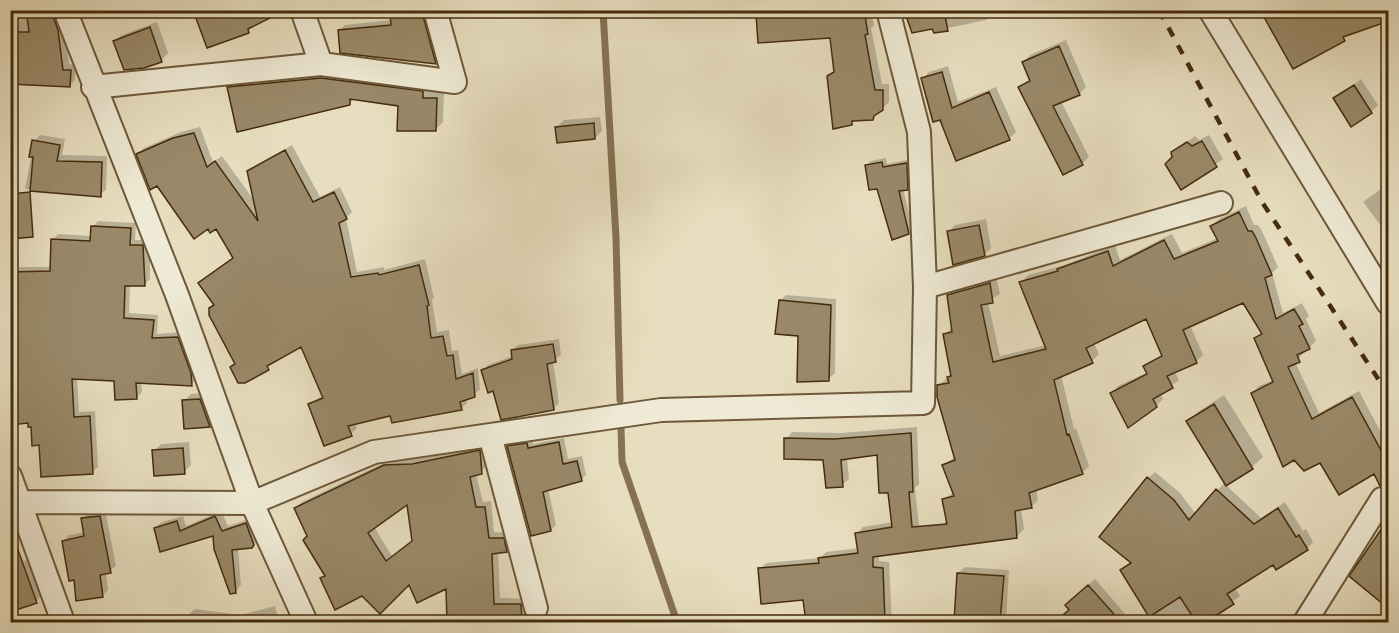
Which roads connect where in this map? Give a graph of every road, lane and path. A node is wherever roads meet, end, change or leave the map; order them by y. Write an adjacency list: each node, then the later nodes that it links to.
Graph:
1 (65, 10): 7 (street)
2 (302, 10): 6 (street)
3 (435, 10): 6 (street)
4 (888, 10): 9 (street)
5 (1210, 10): 10 (street)
6 (321, 64): 7 (street)
7 (93, 87): 15 (street)
8 (1221, 203): 9 (street)
9 (925, 287): 11 (street)
10 (1389, 303)
11 (490, 435): 15 (street); 16 (street)
12 (10, 476): 14 (street)
13 (1382, 499): 19 (street)
14 (16, 503): 15 (street); 17 (street)
15 (252, 503): 18 (street)
16 (536, 608)
17 (63, 622)
18 (306, 622)
19 (1305, 622)

